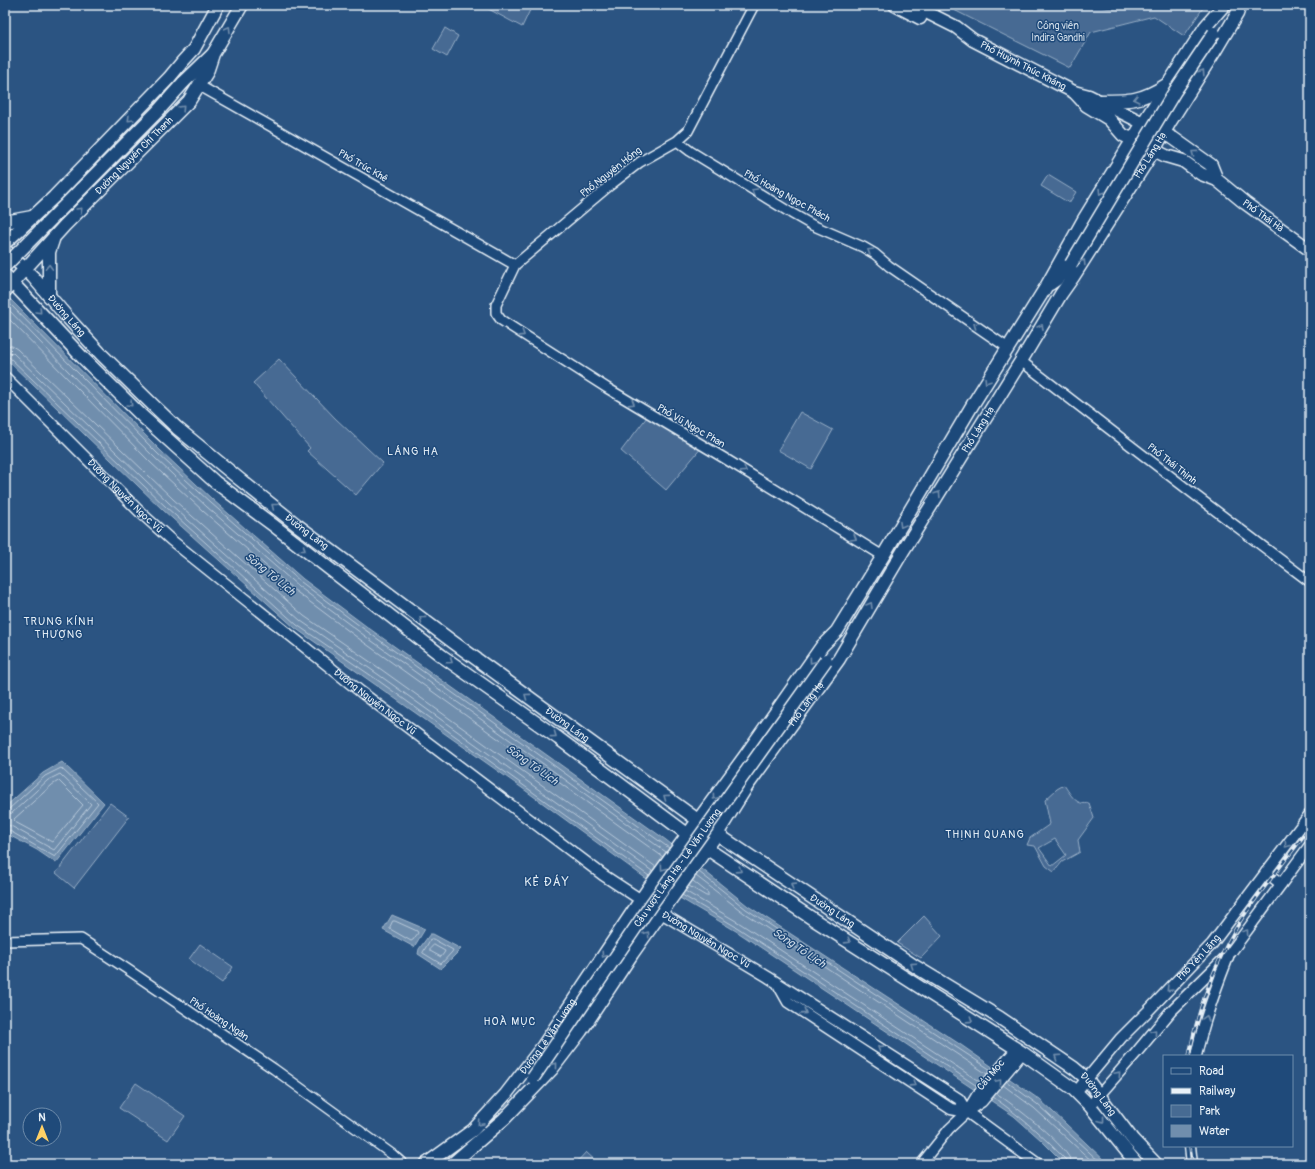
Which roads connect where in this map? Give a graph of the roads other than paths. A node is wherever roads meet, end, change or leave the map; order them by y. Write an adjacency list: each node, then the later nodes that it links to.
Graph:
1 (218, 5): 11 (main road)
2 (242, 5): 12 (main road, Đường Nguyễn Chí Thanh, one-way to 2)
3 (754, 5): 23 (street, Phố Nguyên Hồng)
4 (895, 5): 10 (main road, Phố Huỳnh Thúc Kháng)
5 (912, 5): 10 (main road, Phố Huỳnh Thúc Kháng)
6 (1224, 5): 13 (main road, Phố Láng Hạ)
7 (1228, 5): 9 (main road)
8 (1240, 5): 9 (main road); 19 (main road, Phố Láng Hạ, one-way to 8)
9 (1214, 33): 36 (main road, bridge)
10 (973, 40): 16 (main road, Phố Huỳnh Thúc Kháng)
11 (194, 49): 14 (main road); 28 (main road, one-way to 28)
12 (213, 54): 14 (main road); 15 (main road, Đường Nguyễn Chí Thanh)
13 (1171, 82): 17 (main road, Phố Láng Hạ); 18 (main road, one-way to 18)
14 (182, 84): 38 (main road, bridge)
15 (200, 86): 31 (main road, Đường Nguyễn Chí Thanh, one-way to 15); 37 (street, Phố Trúc Khê)
16 (1074, 92): 18 (main road, Phố Huỳnh Thúc Kháng); 22 (main road, Phố Huỳnh Thúc Kháng)
17 (1162, 95): 19 (main road); 20 (main road, Phố Láng Hạ)
18 (1098, 101): 20 (main road, Phố Huỳnh Thúc Kháng)
19 (1181, 105): 21 (main road, Phố Láng Hạ)
20 (1143, 123): 21 (main road, Phố Huỳnh Thúc Kháng); 22 (main road, Phố Láng Hạ)
21 (1164, 133): 24 (main road, Phố Láng Hạ); 27 (main road, Phố Thái Hà, one-way to 21)
22 (1133, 140): 24 (main road, Phố Huỳnh Thúc Kháng); 25 (main road, Phố Láng Hạ)
23 (676, 141): 37 (street, Phố Nguyên Hồng); 45 (street, Phố Hoàng Ngọc Phách, one-way to 23)
24 (1154, 150): 26 (main road, Phố Láng Hạ); 27 (main road, Phố Thái Hà)
25 (1122, 159): 26 (main road); 41 (main road, Phố Láng Hạ, one-way to 41)
26 (1141, 170): 42 (main road, Phố Láng Hạ, one-way to 26)
27 (1217, 180): 35 (main road, Phố Thái Hà)
28 (44, 206): 29 (main road); 31 (main road)
29 (32, 217): 30 (main road); 33 (main road)
30 (5, 222)
31 (66, 225): 32 (main road, Đường Nguyễn Chí Thanh)
32 (53, 238): 39 (main road, Đường Nguyễn Chí Thanh); 43 (main road, one-way to 32)
33 (5, 243)
34 (5, 250): 39 (main road, Đường Láng)
35 (1310, 250)
36 (1071, 264): 41 (main road); 42 (main road)
37 (515, 265): 44 (street, Phố Nguyên Hồng)
38 (5, 266)
39 (26, 269): 40 (main road, Đường Nguyễn Chí Thanh); 43 (main road, Đường Láng)
40 (8, 283): 53 (main road, Đường Láng, one-way to 53)
41 (1046, 287): 45 (main road, Phố Láng Hạ)
42 (1061, 294): 46 (main road, Phố Láng Hạ, one-way to 42)
43 (49, 296): 52 (main road, Đường Láng, one-way to 43)
44 (496, 308): 50 (street, Phố Vũ Ngọc Phan, one-way to 50)
45 (1008, 348): 48 (main road, Phố Láng Hạ, one-way to 48)
46 (1021, 361): 49 (main road, Phố Láng Hạ); 51 (street, Phố Thái Thịnh)
47 (5, 377): 67 (main road, Đường Nguyễn Ngọc Vũ)
48 (936, 467): 49 (main road); 50 (main road, Phố Láng Hạ, one-way to 50)
49 (950, 476): 55 (main road, Phố Láng Hạ, one-way to 49)
50 (883, 556): 54 (main road, Phố Láng Hạ)
51 (1310, 582)
52 (378, 585): 53 (main road); 60 (main road, Đường Láng, one-way to 52)
53 (368, 600): 61 (main road, Đường Láng, one-way to 61)
54 (837, 631): 56 (main road, Cầu vượt Láng Hạ - Lê Văn Lương); 57 (main road, Phố Láng Hạ, one-way to 57)
55 (850, 638): 56 (main road, Cầu vượt Láng Hạ - Lê Văn Lương); 58 (main road, Phố Láng Hạ)
56 (826, 660): 77 (main road, Cầu vượt Láng Hạ - Lê Văn Lương, bridge)
57 (732, 774): 58 (main road); 60 (main road, Phố Láng Hạ, one-way to 60)
58 (748, 786): 62 (main road, Phố Láng Hạ)
59 (1310, 814): 65 (main road, Phố Yên Lãng, one-way to 65)
60 (698, 820): 61 (main road, Phố Láng Hạ); 62 (main road, Đường Láng)
61 (688, 834): 64 (main road, Đường Láng); 67 (main road, Đường Lê Văn Lương, one-way to 67)
62 (717, 834): 64 (main road, Phố Láng Hạ); 73 (main road, Đường Láng, one-way to 62)
63 (1310, 845): 66 (main road, Phố Yên Lãng)
64 (706, 848): 68 (main road, Đường Lê Văn Lương); 74 (main road, Đường Láng, one-way to 74)
65 (1266, 872): 66 (main road); 78 (main road, Phố Yên Lãng, one-way to 78)
66 (1281, 884): 71 (main road, Phố Yên Lãng, one-way to 66)
67 (641, 900): 68 (main road, Đường Nguyễn Ngọc Vũ); 70 (main road, Đường Lê Văn Lương)
68 (665, 908): 72 (main road, Đường Lê Văn Lương, one-way to 68); 84 (main road, Đường Nguyễn Ngọc Vũ)
69 (5, 941): 86 (street, Phố Hoàng Ngân)
70 (613, 941): 72 (main road); 80 (main road, Đường Lê Văn Lương, one-way to 80)
71 (1231, 952): 76 (main road, one-way to 71); 81 (main road, Phố Yên Lãng, one-way to 71)
72 (632, 954): 82 (main road, Đường Lê Văn Lương, one-way to 72)
73 (946, 986): 74 (main road); 78 (main road, Đường Láng, one-way to 73)
74 (938, 998): 75 (main road, Đường Láng, one-way to 75)
75 (1016, 1055): 79 (main road, Đường Láng); 84 (street, Cầu Mọc)
76 (1196, 1055)
77 (533, 1078): 80 (main road, Cầu vượt Láng Hạ - Lê Văn Lương); 82 (main road, Cầu vượt Láng Hạ - Lê Văn Lương)
78 (1086, 1078): 79 (main road, Phố Yên Lãng); 81 (main road, Đường Láng)
79 (1076, 1092): 83 (main road, Đường Láng)
80 (506, 1094): 87 (main road, Đường Lê Văn Lương, one-way to 87)
81 (1100, 1095): 83 (main road, Phố Yên Lãng); 92 (main road, Đường Láng)
82 (519, 1104): 88 (main road, Đường Lê Văn Lương)
83 (1090, 1106): 91 (main road, Đường Láng, one-way to 91)
84 (966, 1112): 89 (street, Cầu Mọc); 90 (main road, Đường Nguyễn Ngọc Vũ)
85 (1190, 1147): 93 (main road)
86 (403, 1164)
87 (426, 1164)
88 (452, 1164)
89 (921, 1164)
90 (1038, 1164)
91 (1137, 1164)
92 (1156, 1164)
93 (1192, 1164)

